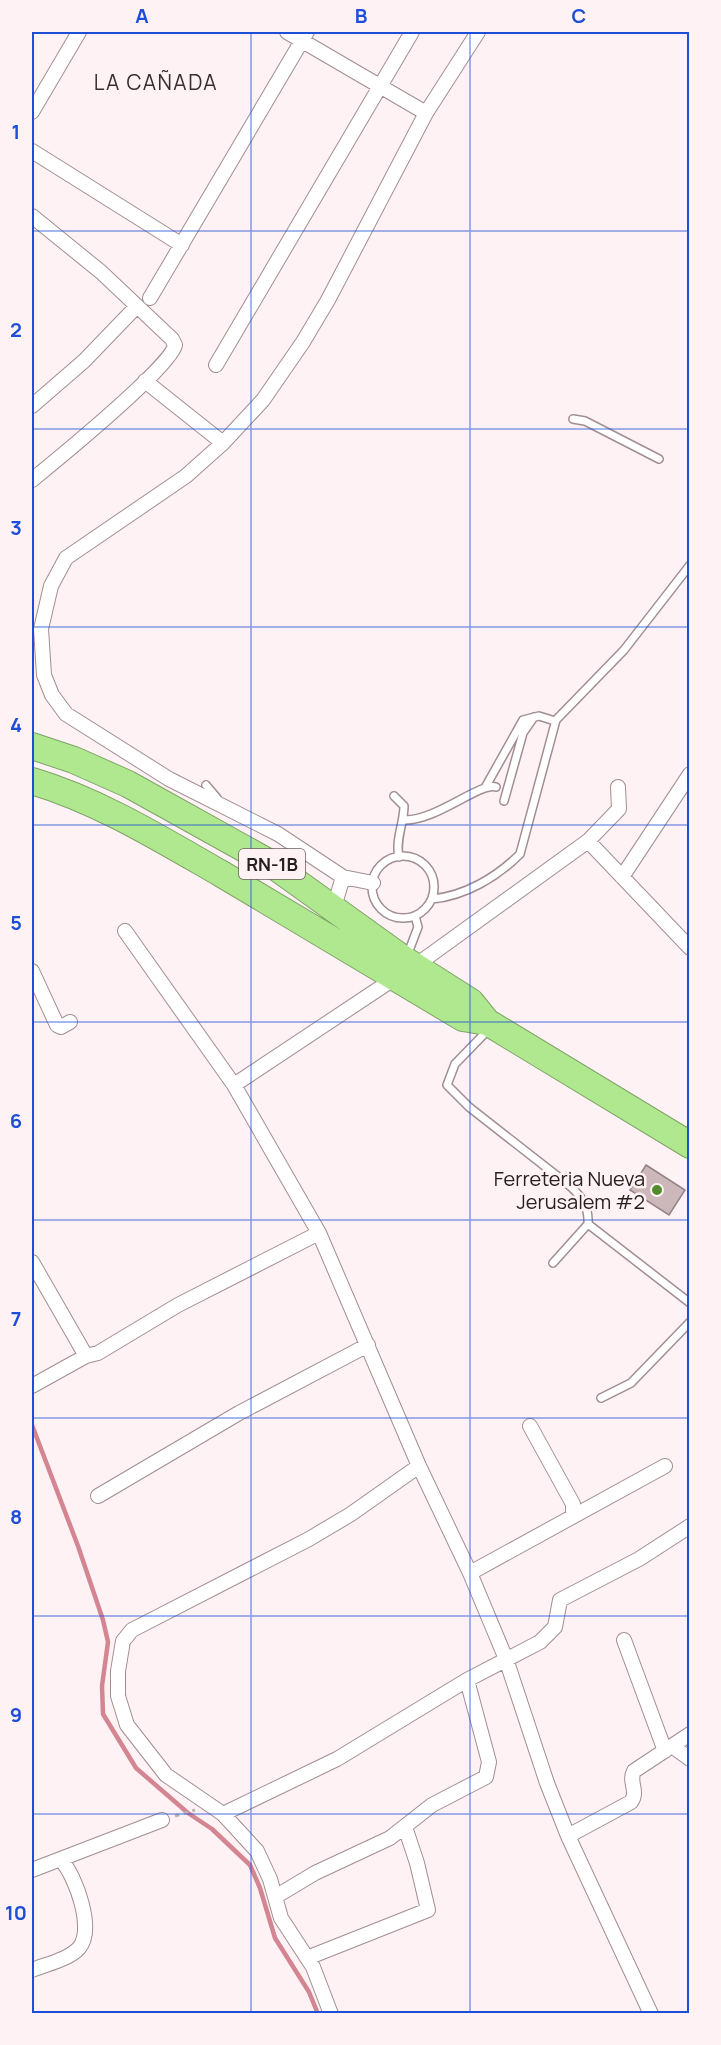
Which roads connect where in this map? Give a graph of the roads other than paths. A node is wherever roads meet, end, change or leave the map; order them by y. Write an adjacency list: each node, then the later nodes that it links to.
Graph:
1 (80, 32): 7 (street)
2 (287, 32): 5 (street)
3 (412, 32): 6 (street)
4 (478, 32): 9 (street)
5 (305, 36): 6 (street); 12 (street)
6 (380, 86): 9 (street); 15 (street)
7 (36, 94): 8 (street)
8 (32, 112)
9 (426, 113): 19 (street)
10 (32, 151): 12 (street)
11 (32, 216): 14 (street)
12 (182, 245): 13 (street)
13 (150, 298)
14 (137, 306): 16 (street); 17 (street)
15 (216, 364)
16 (146, 381): 19 (street); 21 (street)
17 (32, 406)
18 (573, 419): 20 (lane)
19 (223, 444): 34 (street)
20 (659, 459)
21 (32, 480)
22 (690, 565): 24 (lane)
23 (534, 717): 24 (lane); 29 (lane); 33 (lane)
24 (555, 721): 41 (lane)
25 (32, 746): 42 (highway, RN-1B)
26 (690, 774): 39 (street)
27 (32, 781): 46 (highway, RN-1B)
28 (206, 785): 34 (lane)
29 (486, 786): 30 (lane); 35 (lane)
30 (496, 787)
31 (618, 787): 36 (street)
32 (394, 796): 35 (lane)
33 (504, 801)
34 (228, 808): 38 (street)
35 (404, 820): 37 (lane)
36 (588, 841): 39 (street); 46 (street)
37 (399, 857): 40 (lane); 41 (lane)
38 (343, 877): 40 (street); 42 (street)
39 (622, 877): 45 (street)
40 (373, 883): 43 (lane)
41 (432, 899): 43 (lane)
42 (334, 907): 46 (highway, RN-1B)
43 (415, 916): 46 (lane)
44 (125, 931): 50 (street)
45 (690, 948)
46 (405, 968): 49 (highway, RN-1B); 50 (street)
47 (32, 971): 48 (street)
48 (70, 1022)
49 (490, 1024): 51 (highway, RN-1B); 52 (lane)
50 (234, 1086): 53 (street)
51 (690, 1145)
52 (588, 1224): 55 (lane); 56 (lane)
53 (319, 1233): 58 (street); 59 (street)
54 (32, 1262): 59 (street)
55 (554, 1263)
56 (690, 1304)
57 (690, 1322): 61 (lane)
58 (368, 1345): 63 (street); 65 (street)
59 (86, 1356): 60 (street)
60 (32, 1386)
61 (601, 1398)
62 (530, 1426): 66 (street)
63 (419, 1466): 68 (street); 75 (street)
64 (665, 1466): 66 (street)
65 (98, 1496)
66 (573, 1516): 68 (street)
67 (689, 1530): 70 (street)
68 (470, 1573): 70 (street)
69 (624, 1640): 73 (street)
70 (506, 1659): 71 (street); 78 (street)
71 (467, 1680): 75 (street); 77 (street)
72 (690, 1734): 73 (street)
73 (668, 1749): 74 (street); 78 (street)
74 (690, 1759)
75 (223, 1814): 81 (street)
76 (162, 1820): 79 (street)
77 (405, 1827): 81 (street); 82 (street)
78 (568, 1836): 85 (street)
79 (61, 1860): 80 (street); 83 (street)
80 (32, 1870)
81 (275, 1896): 82 (street)
82 (307, 1958): 84 (street)
83 (32, 1970)
84 (331, 2013)
85 (651, 2013)

